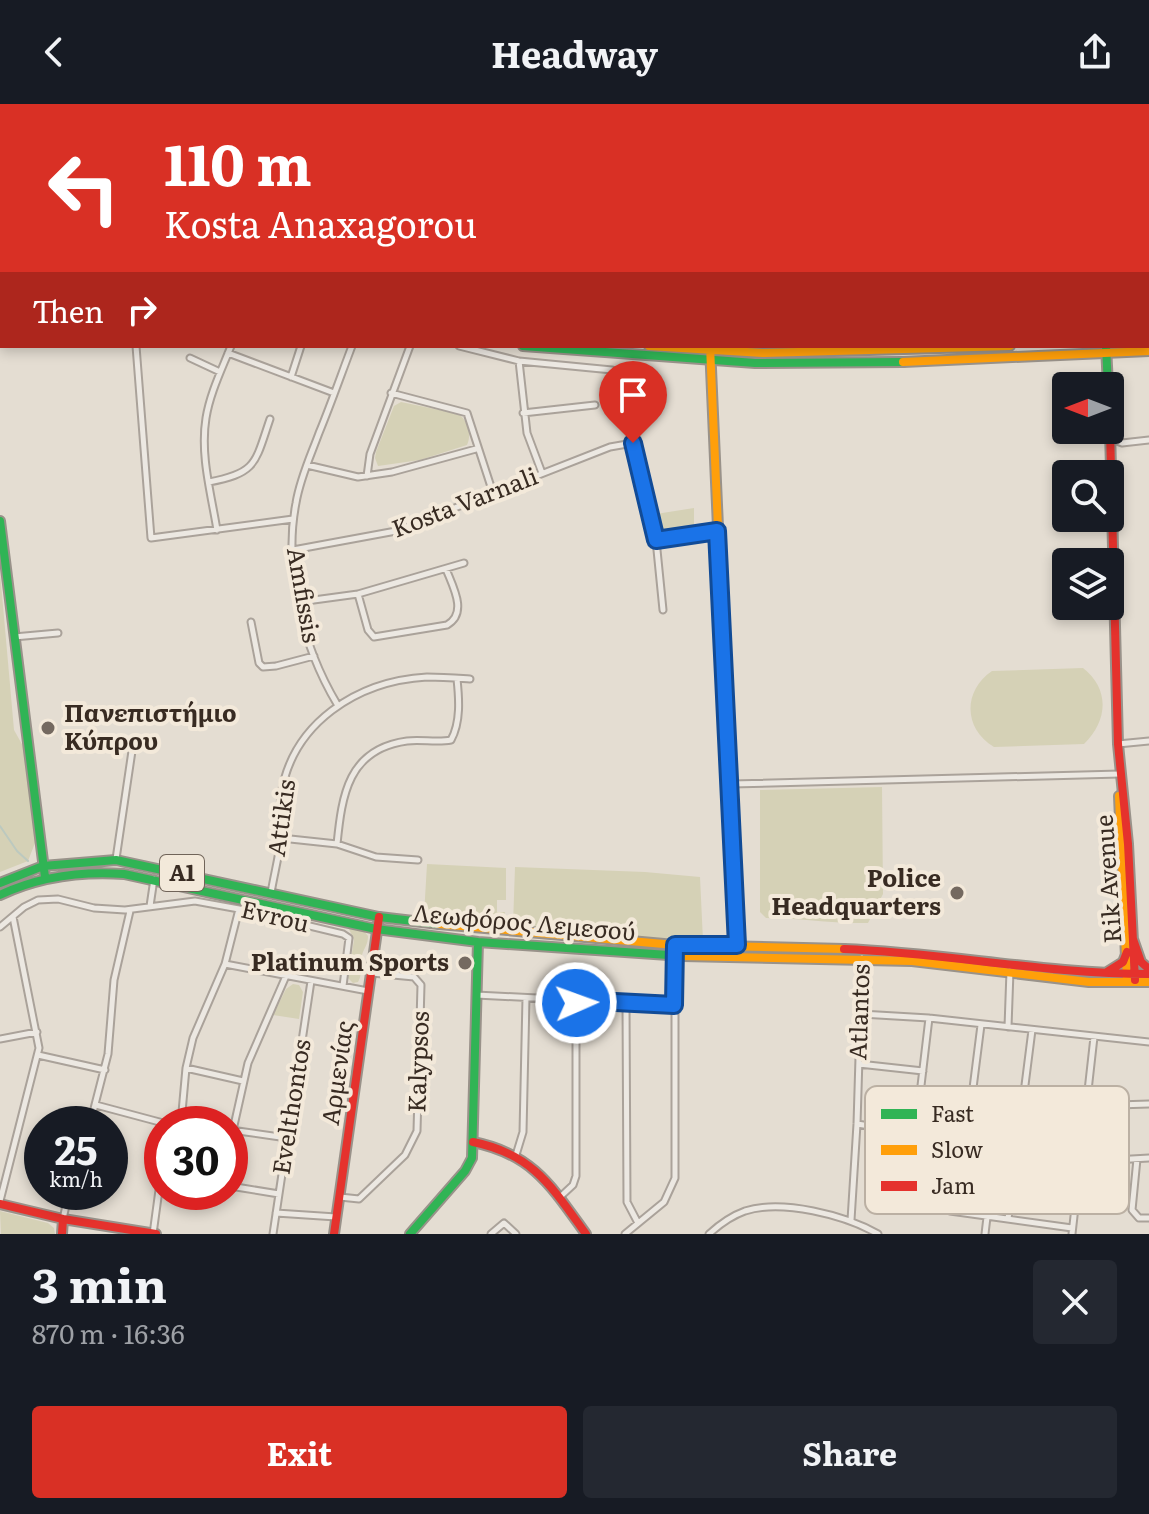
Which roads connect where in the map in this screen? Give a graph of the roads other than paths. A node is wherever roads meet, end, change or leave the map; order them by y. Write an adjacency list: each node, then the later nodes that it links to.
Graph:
1 (136, 348): 37 (street)
2 (230, 348): 13 (street)
3 (300, 348): 19 (street)
4 (351, 348): 20 (street, Amfissis)
5 (409, 348): 21 (street)
6 (467, 348): 15 (street)
7 (690, 348): 10 (main road)
8 (949, 348): 10 (main road)
9 (580, 349): 16 (main road)
10 (710, 349): 16 (main road)
11 (1106, 349): 12 (main road); 16 (main road); 18 (main road)
12 (1149, 351)
13 (228, 353): 17 (street); 19 (street)
14 (190, 358): 17 (street)
15 (519, 361): 23 (street); 26 (street)
16 (711, 363): 38 (main road)
17 (220, 372): 33 (street)
18 (1107, 372)
19 (291, 377): 20 (street)
20 (334, 393): 30 (street, Amfissis)
21 (391, 393): 29 (street); 32 (street)
22 (595, 405): 23 (street)
23 (523, 413): 31 (street)
24 (270, 419): 33 (street)
25 (1149, 440): 27 (street)
26 (633, 443): 31 (street, Kosta Varnali); 39 (street)
27 (1124, 443)
28 (1110, 444): 54 (main road, Rik Avenue)
29 (476, 449): 32 (street); 34 (street)
30 (307, 465): 32 (street); 35 (street, Amfissis)
31 (542, 473): 34 (street, Kosta Varnali)
32 (367, 476)
33 (209, 482): 37 (street)
34 (493, 493): 40 (street, Kosta Varnali)
35 (293, 519): 37 (street); 40 (street, Amfissis)
36 (0, 521): 48 (main road)
37 (217, 530)
38 (717, 531): 39 (street); 57 (main road)
39 (656, 540): 45 (street)
40 (293, 550): 44 (street, Amfissis)
41 (464, 563): 42 (street)
42 (446, 569): 43 (street); 43 (street)
43 (358, 594): 44 (street)
44 (299, 602): 49 (street, Amfissis)
45 (663, 610)
46 (251, 622): 49 (street)
47 (58, 633): 48 (street)
48 (14, 637): 62 (main road)
49 (314, 656): 52 (street, Amfissis)
50 (457, 679): 51 (street, Attikis); 52 (street, Attikis); 59 (street)
51 (470, 679)
52 (337, 704): 58 (street, Attikis)
53 (1149, 741): 54 (street)
54 (1118, 744): 56 (main road, Rik Avenue)
55 (132, 751): 60 (street)
56 (1120, 774): 57 (street); 75 (main road, Rik Avenue); 79 (main road, Rik Avenue)
57 (731, 784): 78 (main road)
58 (281, 838): 59 (street); 66 (street, Attikis)
59 (337, 844): 61 (street)
60 (116, 860): 62 (main road, Λεωφόρος Λεμεσού / A1); 66 (main road, Λεωφόρος Λεμεσού / A1)
61 (418, 860)
62 (43, 866): 63 (main road); 65 (main road, Λεωφόρος Λεμεσού / A1)
63 (45, 877): 64 (main road, Λεωφόρος Λεμεσού / A1); 67 (main road, Λεωφόρος Λεμεσού / A1)
64 (154, 879): 68 (street); 74 (main road, Λεωφόρος Λεμεσού / A1)
65 (0, 883)
66 (271, 894): 72 (main road, Λεωφόρος Λεμεσού / A1)
67 (0, 895)
68 (150, 906): 69 (street, Evrou); 70 (street, Evrou)
69 (239, 909): 83 (street); 92 (street, Evrou)
70 (131, 910): 71 (street, Evrou); 111 (street)
71 (13, 917): 73 (street, Evrou); 104 (street)
72 (379, 917): 74 (main road, Αρμενίας); 77 (main road, Λεωφόρος Λεμεσού / A1)
73 (0, 927)
74 (376, 929): 76 (main road, Λεωφόρος Λεμεσού / A1); 85 (main road, Αρμενίας)
75 (1133, 939): 84 (main road); 89 (main road, Rik Avenue)
76 (478, 942): 81 (main road, Λεωφόρος Λεμεσού / A1); 94 (main road)
77 (675, 945): 78 (main road, Λεωφόρος Λεμεσού / A1); 81 (street)
78 (737, 945): 80 (main road, Λεωφόρος Λεμεσού / A1)
79 (1127, 952): 87 (main road); 89 (main road, Rik Avenue)
80 (862, 954): 81 (main road, Λεωφόρος Λεμεσού / A1); 82 (main road, Λεωφόρος Λεμεσού / A1); 86 (main road, Λεωφόρος Λεμεσού / A1); 99 (street, Atlantos)
81 (674, 956): 98 (street)
82 (1011, 962): 86 (street); 87 (main road, Λεωφόρος Λεμεσού / A1)
83 (225, 964): 88 (street); 110 (street)
84 (1149, 972): 89 (main road, Λεωφόρος Λεμεσού / A1)
85 (372, 973): 93 (main road, Αρμενίας); 137 (street, Kalypsos)
86 (1010, 973): 89 (main road, Λεωφόρος Λεμεσού / A1); 102 (street)
87 (1102, 973): 89 (main road, Λεωφόρος Λεμεσού / A1)
88 (286, 976): 90 (street); 113 (street)
89 (1131, 978): 91 (main road, Λεωφόρος Λεμεσού / A1)
90 (311, 981): 92 (street); 127 (street, Evelthontos)
91 (1149, 982)
92 (343, 986): 93 (street)
93 (369, 991): 137 (main road, Αρμενίας)
94 (476, 995): 95 (street); 128 (main road)
95 (526, 998): 96 (street); 129 (street)
96 (576, 1000): 97 (street); 138 (street)
97 (626, 1003): 98 (street); 151 (street)
98 (674, 1005): 151 (street)
99 (861, 1014): 100 (street); 109 (street, Atlantos)
100 (929, 1018): 101 (street); 112 (street)
101 (981, 1025): 102 (street); 115 (street)
102 (1008, 1027): 103 (street)
103 (1032, 1030): 105 (street); 116 (street)
104 (37, 1032): 106 (street); 108 (street)
105 (1094, 1037): 107 (street); 117 (street)
106 (0, 1039)
107 (1149, 1042)
108 (38, 1055): 111 (street); 134 (street)
109 (859, 1064): 112 (street); 124 (street, Atlantos)
110 (186, 1068): 113 (street); 121 (street)
111 (105, 1070): 119 (street)
112 (923, 1071): 114 (street)
113 (243, 1081): 122 (street)
114 (921, 1086)
115 (973, 1086)
116 (1025, 1086)
117 (1088, 1086)
118 (1149, 1104): 120 (street)
119 (96, 1105): 123 (street)
120 (1129, 1105)
121 (185, 1106)
122 (237, 1106)
123 (144, 1117)
124 (857, 1124): 125 (street); 150 (street, Atlantos)
125 (865, 1125)
126 (248, 1132): 127 (street)
127 (287, 1138): 136 (street, Evelthontos)
128 (473, 1142): 129 (main road); 158 (main road)
129 (516, 1155): 138 (main road)
130 (1149, 1158): 132 (street)
131 (1129, 1159): 132 (street)
132 (1137, 1159): 147 (street)
133 (0, 1160): 134 (street)
134 (10, 1162): 139 (street)
135 (248, 1189): 136 (street)
136 (279, 1194): 142 (street, Evelthontos)
137 (340, 1197): 145 (main road, Αρμενίας)
138 (559, 1198): 161 (main road)
139 (0, 1202): 148 (main road)
140 (65, 1210): 148 (street)
141 (157, 1210): 155 (street)
142 (276, 1213): 145 (street); 156 (street, Evelthontos)
143 (968, 1214): 146 (street)
144 (1009, 1214): 149 (street)
145 (336, 1217): 157 (main road, Αρμενίας)
146 (987, 1217): 149 (street); 165 (street)
147 (1149, 1218)
148 (63, 1219): 153 (main road); 154 (main road)
149 (1008, 1219): 152 (street)
150 (851, 1220): 163 (street); 164 (street)
151 (638, 1223): 162 (street)
152 (1072, 1231)
153 (122, 1232): 155 (main road)
154 (62, 1234)
155 (154, 1234)
156 (273, 1234)
157 (334, 1234)
158 (410, 1234)
159 (491, 1234): 160 (street)
160 (516, 1234)
161 (586, 1234)
162 (625, 1234)
163 (709, 1234)
164 (878, 1234)
165 (985, 1234)

